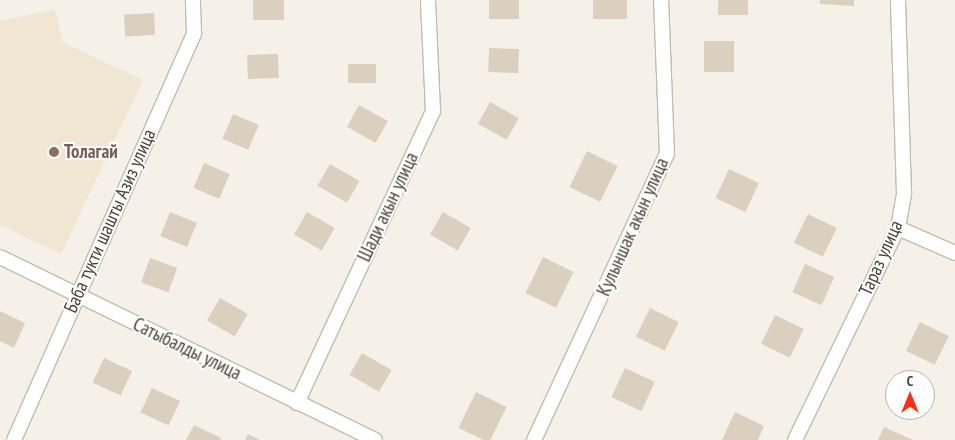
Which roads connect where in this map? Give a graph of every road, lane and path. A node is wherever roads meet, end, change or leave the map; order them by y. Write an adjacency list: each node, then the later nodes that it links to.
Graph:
1 (193, 0): 8 (street, Баба тукти шашты Азиз улица)
2 (428, 0): 9 (street, Шади акын улица)
3 (661, 0): 12 (street, Кулыншак акын улица)
4 (898, 0): 5 (street, Тараз улица)
5 (898, 228): 6 (street); 13 (street, Тараз улица)
6 (955, 253)
7 (0, 257): 8 (street, Сатыбалды улица)
8 (76, 295): 9 (street, Сатыбалды улица); 10 (street, Баба тукти шашты Азиз улица)
9 (298, 403): 11 (street, Сатыбалды улица)
10 (14, 440)
11 (375, 440)
12 (534, 440)
13 (795, 440)

